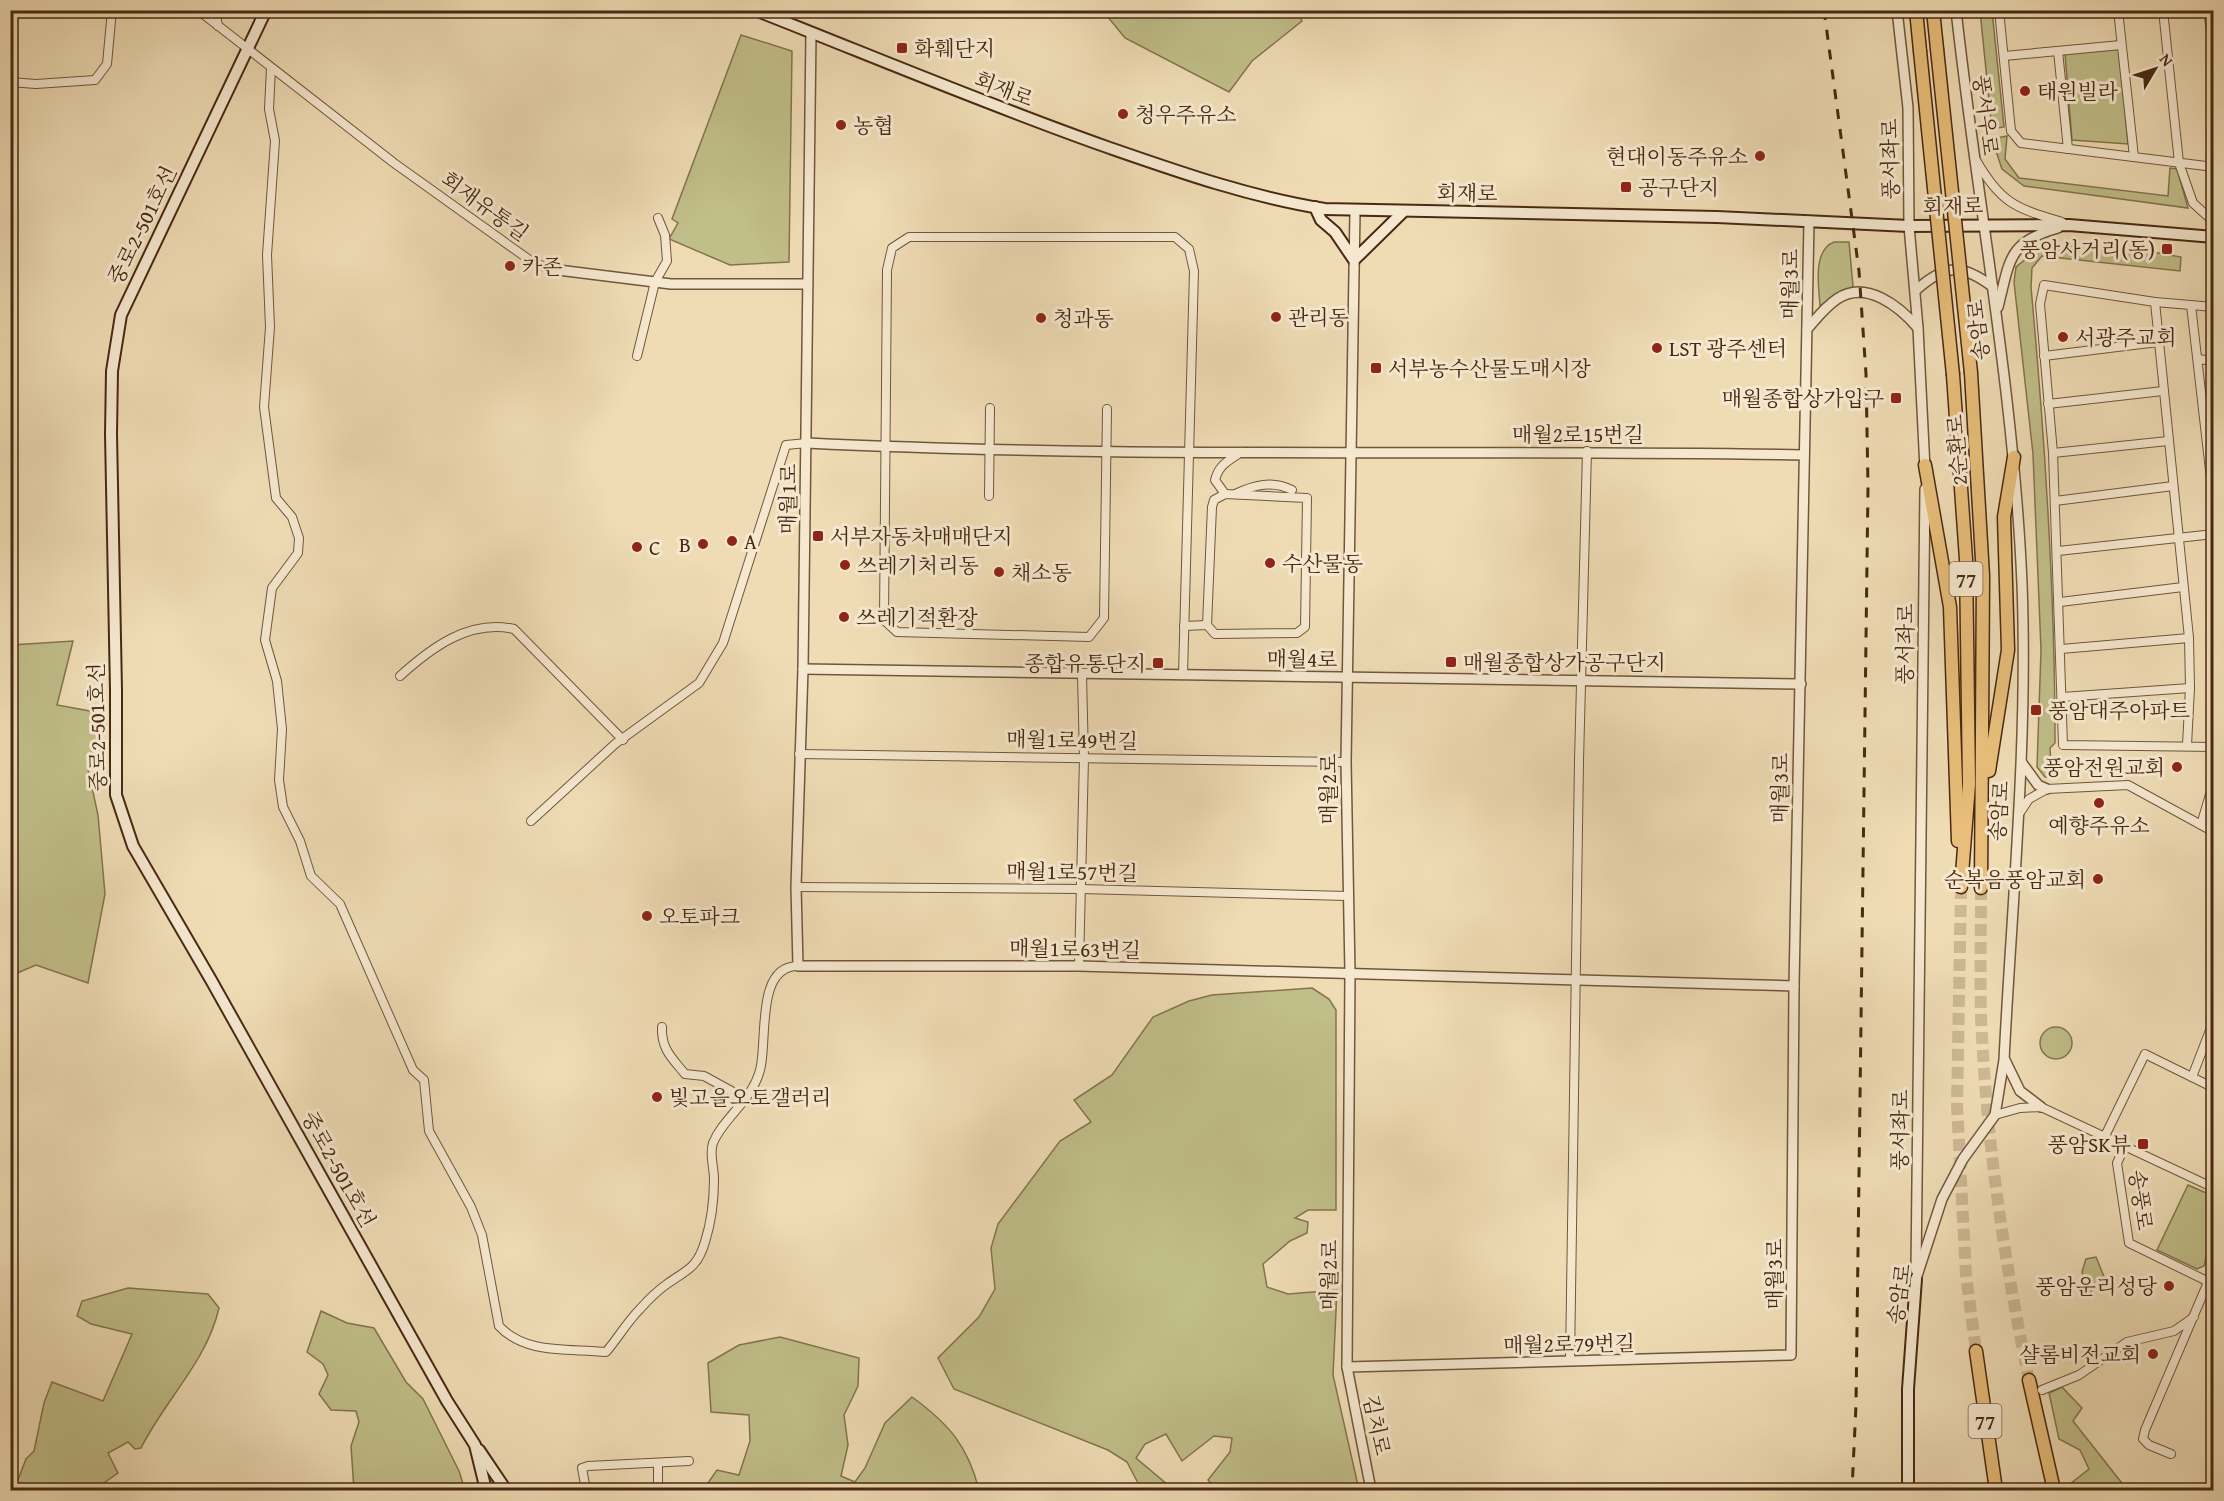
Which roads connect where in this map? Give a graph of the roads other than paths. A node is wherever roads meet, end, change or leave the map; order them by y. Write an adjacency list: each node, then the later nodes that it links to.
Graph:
1 (112, 10): 23 (street)
2 (198, 10): 14 (street, 회재유통길)
3 (215, 10): 14 (street)
4 (266, 10): 18 (main road, 중로2-501호선)
5 (755, 10): 15 (main road, 회재로)
6 (1897, 10): 37 (street, 풍서좌로)
7 (1916, 10): 72 (highway, 2순환로 / 77, bridge)
8 (1933, 10): 106 (highway, 2순환로 / 77, bridge)
9 (1956, 10): 25 (street, 풍서우로)
10 (1999, 10): 21 (street)
11 (2118, 10): 17 (street)
12 (2163, 10): 27 (street)
13 (2208, 10): 16 (street)
14 (218, 26): 18 (street, 회재유통길)
15 (811, 33): 29 (main road, 회재로); 42 (street, 매월1로)
16 (2212, 34): 20 (street)
17 (2121, 45): 19 (street); 26 (street)
18 (248, 50): 22 (street, 회재유통길); 141 (main road, 중로2-501호선)
19 (2058, 51): 21 (street); 24 (street)
20 (2214, 53)
21 (2004, 56): 24 (street)
22 (271, 68): 40 (street, 회재유통길); 125 (street)
23 (10, 82)
24 (2068, 149): 26 (street)
25 (1974, 157): 35 (street, 풍서우로); 36 (street)
26 (2134, 157): 27 (street)
27 (2179, 163): 28 (street); 34 (street)
28 (2214, 167)
29 (1315, 207): 30 (main road, 회재로); 39 (main road)
30 (1355, 211): 31 (main road, 회재로); 39 (street, 매월2로)
31 (1404, 212): 33 (main road, 회재로); 39 (main road)
32 (658, 218): 41 (street)
33 (1809, 221): 37 (main road, 회재로); 50 (street, 매월3로)
34 (2214, 222)
35 (1983, 225): 36 (main road, 회재로); 37 (main road, 회재로); 43 (street, 송암로)
36 (2069, 225): 38 (main road, 회재로); 48 (street)
37 (1909, 226): 44 (street, 풍서좌로)
38 (2214, 237)
39 (1354, 260): 64 (street, 매월2로)
40 (550, 269): 41 (street, 회재유통길)
41 (655, 282): 42 (street, 회재유통길); 52 (street)
42 (807, 284): 61 (street, 매월1로)
43 (1993, 287): 44 (street); 48 (street, 송암로)
44 (1915, 291): 49 (street, 풍서좌로)
45 (2155, 302): 46 (street); 51 (street); 53 (street)
46 (2191, 305): 47 (street); 54 (street)
47 (2214, 307)
48 (1997, 312): 71 (street, 송암로)
49 (1918, 328): 50 (street); 72 (street, 풍서좌로)
50 (1807, 329): 70 (street, 매월3로)
51 (2158, 342): 53 (street); 56 (street)
52 (637, 356)
53 (2044, 356): 57 (street)
54 (2198, 359): 55 (street); 78 (street)
55 (2214, 361)
56 (2163, 391): 57 (street); 60 (street)
57 (2048, 404): 69 (street)
58 (990, 408): 63 (street)
59 (1107, 409): 66 (street)
60 (2168, 441): 69 (street); 73 (street)
61 (807, 443): 62 (street, 매월2로15번길); 88 (street, 매월1로); 97 (street)
62 (884, 447): 63 (street, 매월2로15번길); 66 (street); 68 (street)
63 (990, 450): 66 (street, 매월2로15번길); 76 (street)
64 (1352, 451): 65 (street, 매월2로15번길); 67 (street, 매월2로15번길); 92 (street, 매월2로)
65 (1587, 451): 70 (street, 매월2로15번길); 93 (street)
66 (1106, 452): 68 (street, 매월2로15번길)
67 (1241, 452): 68 (street, 매월2로15번길); 75 (street)
68 (1188, 453): 85 (street)
69 (2053, 453): 77 (street)
70 (1804, 455): 94 (street, 매월3로)
71 (2014, 457): 103 (street, 송암로); 106 (highway)
72 (1925, 465): 132 (street, 풍서좌로)
73 (2173, 486): 77 (street); 80 (street)
74 (1292, 490): 75 (street)
75 (1229, 494): 84 (street); 84 (street)
76 (989, 496)
77 (2055, 501): 81 (street)
78 (2214, 505)
79 (2214, 534): 80 (street)
80 (2178, 537): 81 (street); 82 (street)
81 (2058, 551): 83 (street)
82 (2183, 587): 83 (street); 86 (street)
83 (2060, 602): 87 (street)
84 (1207, 625): 85 (street)
85 (1184, 626): 90 (street)
86 (2189, 638): 87 (street); 95 (street)
87 (2061, 649): 96 (street)
88 (803, 669): 89 (street, 매월4로); 100 (street, 매월1로)
89 (1082, 675): 90 (street, 매월4로); 101 (street)
90 (1183, 675): 92 (street, 매월4로)
91 (400, 676): 97 (street)
92 (1347, 677): 93 (street, 매월4로); 102 (street, 매월2로)
93 (1582, 679): 94 (street, 매월4로); 118 (street)
94 (1801, 684): 119 (street, 매월3로)
95 (2190, 688): 96 (street); 98 (street)
96 (2062, 697): 98 (street)
97 (623, 740): 108 (street)
98 (2187, 745): 99 (street)
99 (2214, 747)
100 (799, 754): 101 (street, 매월1로49번길); 111 (street, 매월1로)
101 (1084, 758): 102 (street, 매월1로49번길); 113 (street)
102 (1346, 762): 114 (street, 매월2로)
103 (2022, 763): 105 (street); 107 (street, 송암로)
104 (2214, 781): 109 (street)
105 (2047, 789): 107 (street); 109 (street)
106 (1983, 810): 112 (highway, 2순환로 / 77)
107 (2019, 814): 122 (street, 송암로)
108 (531, 821)
109 (2201, 825): 110 (street)
110 (2214, 832)
111 (796, 887): 113 (street, 매월1로57번길); 115 (street, 매월1로)
112 (1981, 888)
113 (1081, 889): 114 (street, 매월1로57번길); 116 (street)
114 (1347, 896): 117 (street, 매월2로)
115 (798, 966): 116 (street, 매월1로63번길); 125 (street)
116 (1079, 966): 117 (street, 매월1로63번길)
117 (1350, 973): 118 (street, 매월1로63번길); 138 (street, 매월2로)
118 (1577, 981): 119 (street, 매월1로63번길); 137 (street)
119 (1794, 986): 136 (street, 매월3로)
120 (2214, 1020): 123 (street)
121 (662, 1027): 125 (street)
122 (2004, 1060): 126 (street); 127 (street, 송암로)
123 (2192, 1077): 124 (street); 128 (street)
124 (2214, 1088)
125 (746, 1100)
126 (2041, 1107): 127 (street); 128 (street, 송풍로)
127 (1995, 1115): 132 (street, 송암로)
128 (2105, 1136): 129 (street, 송풍로)
129 (2124, 1146): 130 (street, 송풍로); 133 (street, 송풍로)
130 (2214, 1188)
131 (2214, 1268): 133 (street)
132 (1916, 1279): 150 (main road, 송암로)
133 (2209, 1282): 134 (street)
134 (2195, 1317): 140 (street); 142 (street)
135 (1976, 1352): 151 (highway, 77)
136 (1791, 1355): 137 (street, 매월2로79번길)
137 (1570, 1361): 138 (street, 매월2로79번길)
138 (1347, 1367): 149 (street, 김치로)
139 (2029, 1380): 152 (highway)
140 (2042, 1390)
141 (475, 1445): 145 (main road, 중로2-501호선); 146 (main road)
142 (2171, 1454)
143 (689, 1461): 144 (street)
144 (658, 1463): 147 (street); 148 (street)
145 (486, 1491)
146 (506, 1491)
147 (586, 1491)
148 (658, 1491)
149 (1371, 1491)
150 (1908, 1491)
151 (1996, 1491)
152 (2054, 1491)

